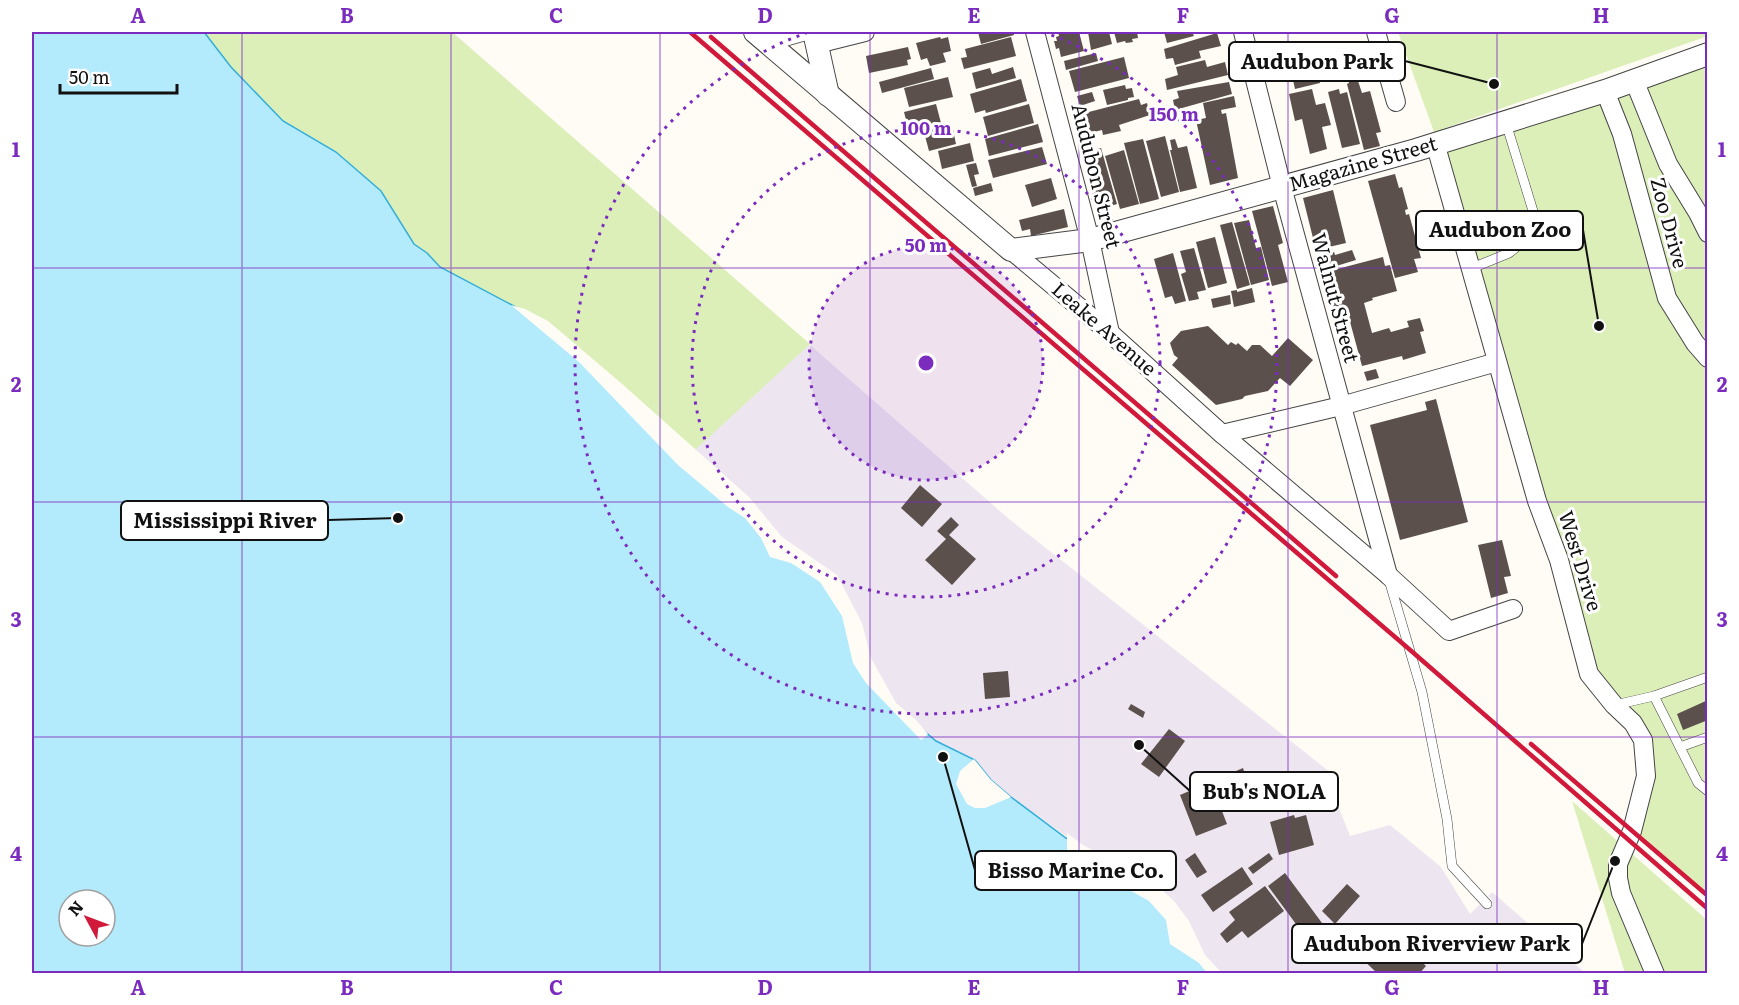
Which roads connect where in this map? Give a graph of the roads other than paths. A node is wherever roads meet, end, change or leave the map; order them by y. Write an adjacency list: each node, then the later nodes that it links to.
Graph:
1 (865, 32): 5 (street)
2 (1035, 32): 16 (street, Audubon Street)
3 (1243, 32): 14 (street, Walnut Street)
4 (1376, 32): 11 (street)
5 (811, 36): 6 (street); 10 (street)
6 (761, 37): 10 (street, Leake Avenue)
7 (1707, 54): 8 (street, Magazine Street)
8 (1634, 80): 9 (street, Magazine Street); 15 (street, Zoo Drive)
9 (1605, 91): 12 (street, Magazine Street); 20 (street, Zoo Drive)
10 (828, 95): 17 (street, Leake Avenue)
11 (1396, 102)
12 (1506, 122): 13 (street, Magazine Street); 18 (lane)
13 (1436, 143): 14 (street, Magazine Street); 18 (street, West Drive)
14 (1282, 187): 16 (street, Magazine Street); 22 (street, Walnut Street)
15 (1707, 233)
16 (1090, 240): 17 (street, Magazine Street); 19 (street, Audubon Street)
17 (1011, 250): 19 (street, Leake Avenue)
18 (1472, 267): 21 (street, West Drive)
19 (1110, 333): 23 (street, Leake Avenue)
20 (1707, 358)
21 (1497, 362): 22 (street); 28 (street, West Drive)
22 (1341, 406): 23 (street); 24 (street, Walnut Street)
23 (1222, 434): 24 (street, Leake Avenue)
24 (1388, 575): 25 (street, Leake Avenue); 32 (lane)
25 (1512, 609)
26 (1707, 677): 27 (lane)
27 (1654, 696): 28 (lane); 30 (lane)
28 (1614, 705): 33 (street, West Drive)
29 (1707, 737): 30 (lane)
30 (1680, 747): 31 (lane)
31 (1707, 791)
32 (1487, 904)
33 (1655, 974)

